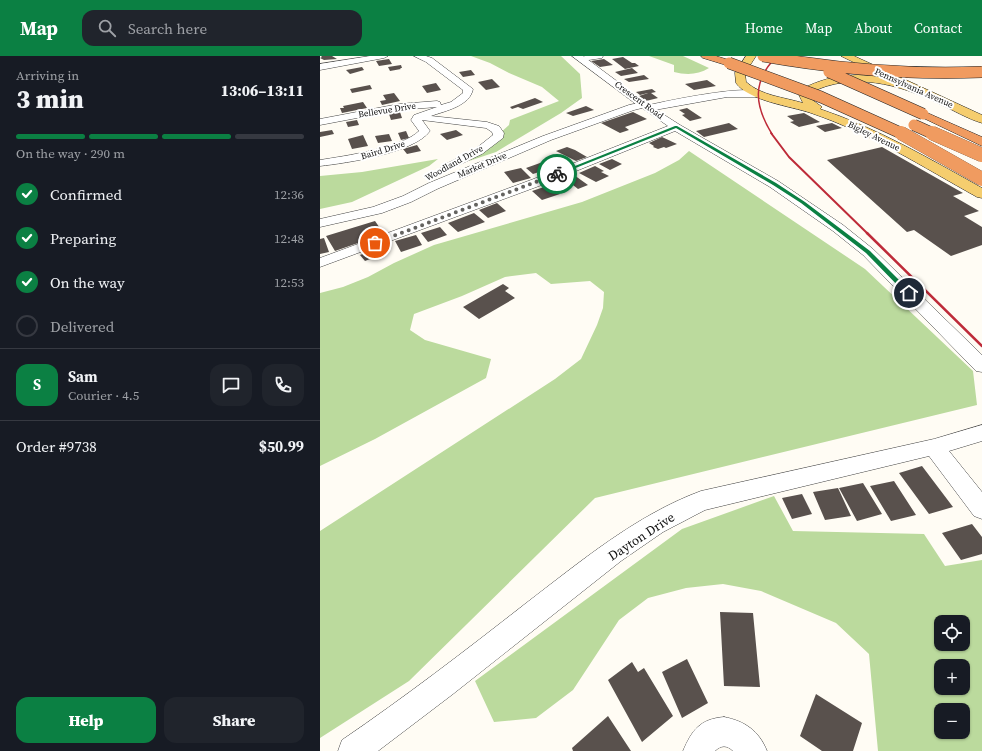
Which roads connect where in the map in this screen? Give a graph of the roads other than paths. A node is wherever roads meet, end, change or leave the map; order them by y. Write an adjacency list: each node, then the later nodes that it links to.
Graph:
1 (384, 56): 11 (street)
2 (418, 56): 18 (street)
3 (599, 56): 9 (street)
4 (706, 56): 10 (highway)
5 (751, 56): 13 (main road)
6 (764, 56): 12 (highway, bridge)
7 (792, 56): 27 (highway, bridge)
8 (846, 56): 14 (main road, Pennsylvania Avenue)
9 (579, 57): 19 (street, Crescent Road)
10 (729, 63): 20 (highway, bridge); 30 (highway, bridge)
11 (320, 67)
12 (982, 72)
13 (741, 78): 15 (street); 16 (main road, Bigley Avenue); 17 (street)
14 (924, 92): 21 (main road); 23 (main road, Pennsylvania Avenue)
15 (727, 94): 16 (street, Bigley Avenue); 17 (street, Bigley Avenue)
16 (759, 94): 21 (main road, Bigley Avenue)
17 (698, 99): 19 (street, Market Drive)
18 (454, 104): 22 (street); 25 (street, Bellevue Drive)
19 (646, 106): 26 (street, Crescent Road); 32 (street, Market Drive)
20 (883, 112)
21 (831, 116): 31 (main road, Bigley Avenue)
22 (418, 117): 29 (street, Baird Drive); 32 (street, Woodland Drive)
23 (982, 119)
24 (903, 121): 28 (highway, bridge)
25 (320, 122)
26 (676, 127): 34 (street); 35 (street, Crescent Road)
27 (982, 142)
28 (982, 155)
29 (320, 163)
30 (982, 179)
31 (982, 194)
32 (377, 210): 33 (street, Market Drive)
33 (320, 223)
34 (320, 263)
35 (982, 366)
36 (982, 433): 37 (street, Dayton Drive)
37 (934, 447): 38 (street); 39 (street, Dayton Drive)
38 (982, 509)
39 (353, 751)
40 (698, 751): 41 (street)
41 (752, 751)

